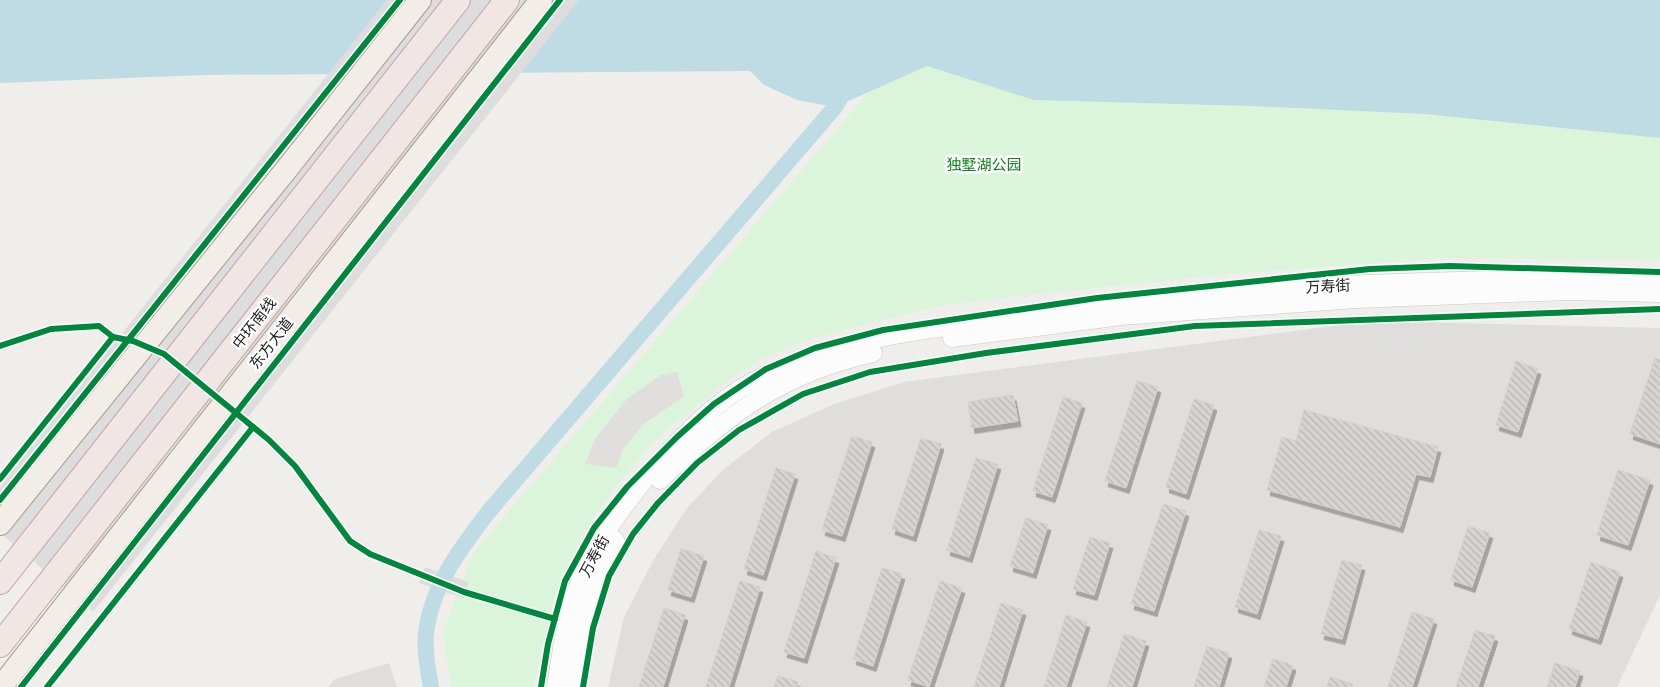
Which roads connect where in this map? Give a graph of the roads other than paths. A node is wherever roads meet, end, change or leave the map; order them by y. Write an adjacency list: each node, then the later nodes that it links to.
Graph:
1 (420, 0): 7 (main road)
2 (458, 0): 8 (highway)
3 (507, 0): 9 (highway, 中环南线)
4 (541, 0): 10 (main road, 东方大道)
5 (1660, 278): 11 (street, 万寿街)
6 (1660, 293): 12 (street, 万寿街)
7 (0, 524)
8 (0, 582)
9 (0, 645)
10 (1, 687)
11 (556, 687)
12 (571, 687)

